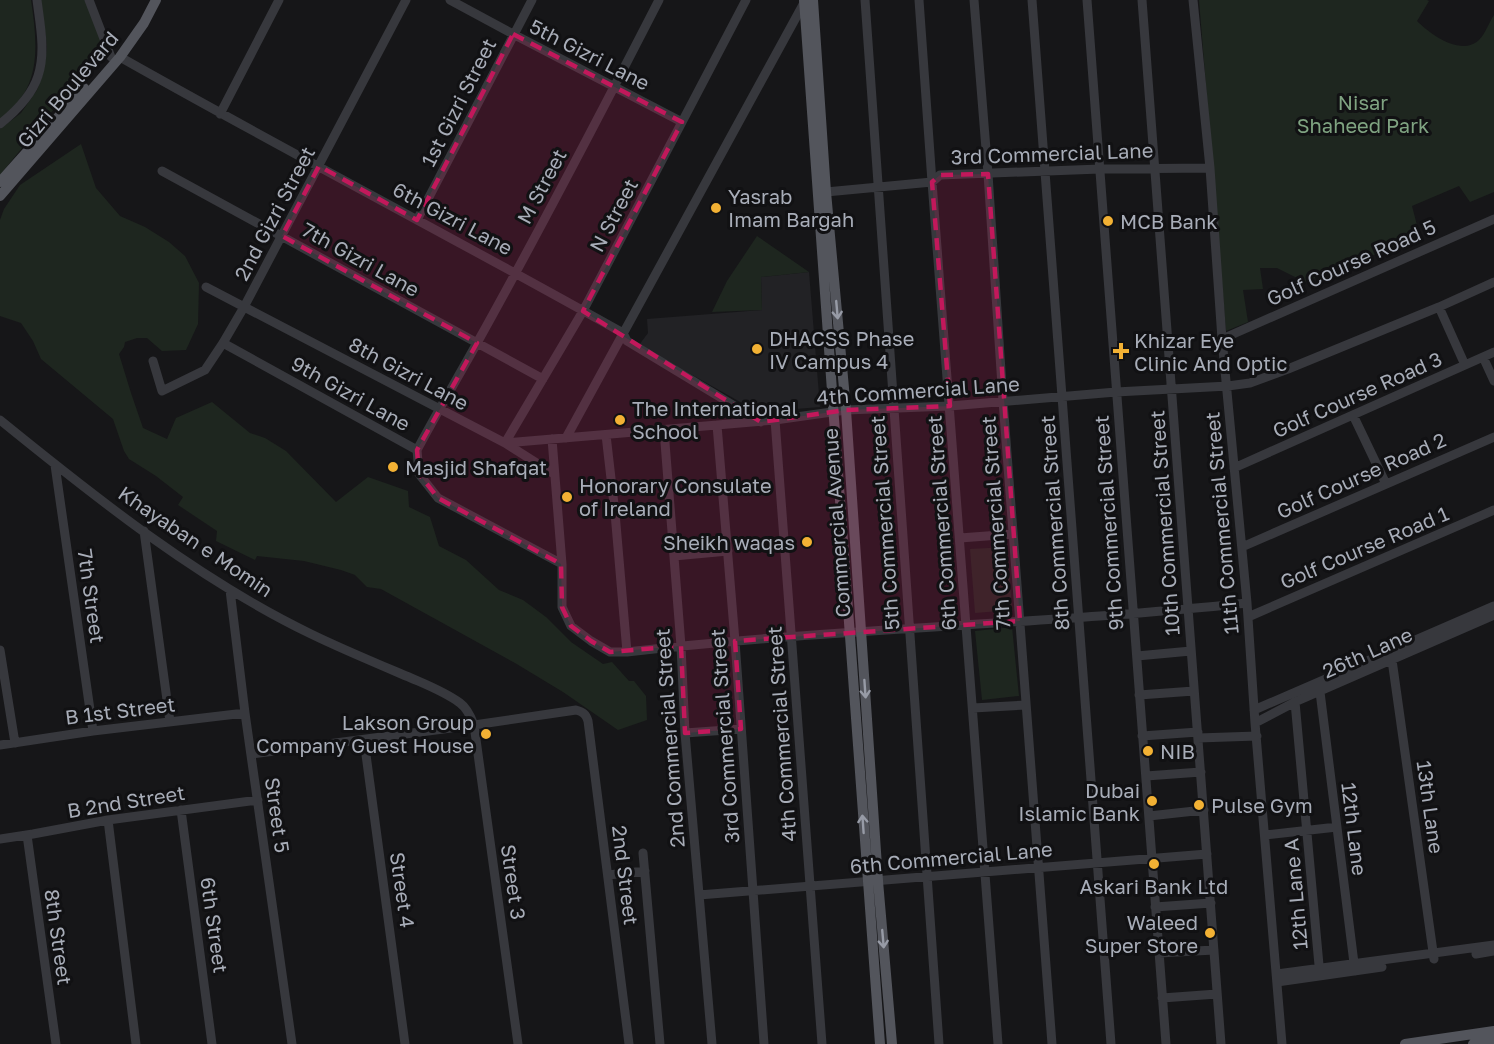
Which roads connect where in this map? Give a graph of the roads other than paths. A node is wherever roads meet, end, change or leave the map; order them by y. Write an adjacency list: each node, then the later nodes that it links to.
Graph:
1 (37, 0): 24 (street)
2 (89, 0): 20 (street)
3 (148, 0): 20 (main road, Gizri Boulevard)
4 (156, 0): 20 (main road, Gizri Boulevard)
5 (279, 0): 22 (street)
6 (406, 0): 25 (street, 2nd Gizri Street)
7 (450, 0): 19 (street, 5th Gizri Lane)
8 (532, 0): 19 (street, 1st Gizri Street)
9 (659, 0): 21 (street, M Street)
10 (746, 0): 23 (street, N Street)
11 (865, 0): 34 (street, 5th Commercial Street)
12 (919, 0): 33 (street, 6th Commercial Street)
13 (974, 0): 31 (street, 7th Commercial Street)
14 (1032, 0): 30 (street, 8th Commercial Street)
15 (1087, 0): 28 (street, 9th Commercial Street)
16 (1142, 0): 26 (street, 10th Commercial Street)
17 (1193, 0): 27 (street, 11th Commercial Street)
18 (807, 1): 35 (main road, Commercial Avenue); 46 (street); 65 (main road, Commercial Avenue)
19 (513, 34): 21 (street, 5th Gizri Lane); 38 (street, 1st Gizri Street)
20 (116, 57): 22 (street, 6th Gizri Lane); 32 (main road, Gizri Boulevard); 36 (main road, Gizri Boulevard)
21 (615, 87): 23 (street, 5th Gizri Lane); 40 (street, M Street)
22 (220, 114): 25 (street, 6th Gizri Lane)
23 (682, 122): 45 (street, N Street)
24 (0, 124)
25 (319, 166): 38 (street, 6th Gizri Lane); 39 (street, 2nd Gizri Street)
26 (1155, 168): 27 (street, 3rd Commercial Lane); 28 (street, 3rd Commercial Lane); 57 (street, 10th Commercial Street)
27 (1210, 168): 47 (street, 11th Commercial Street)
28 (1100, 170): 30 (street, 3rd Commercial Lane); 58 (street, 9th Commercial Street)
29 (162, 171): 39 (street, 7th Gizri Lane)
30 (1045, 171): 31 (street, 3rd Commercial Lane); 59 (street, 8th Commercial Street)
31 (988, 174): 33 (street, 3rd Commercial Lane); 60 (street, 7th Commercial Street)
32 (0, 182)
33 (932, 182): 34 (street, 3rd Commercial Lane); 61 (street, 6th Commercial Street)
34 (879, 187): 35 (street, 3rd Commercial Lane); 63 (street, 5th Commercial Street)
35 (826, 192): 64 (main road, Commercial Avenue, one-way to 64)
36 (0, 196)
37 (1494, 219): 47 (street, Golf Course Road 5)
38 (417, 220): 40 (street, 6th Gizri Lane)
39 (282, 236): 43 (street, 2nd Gizri Street); 49 (street, 7th Gizri Lane)
40 (515, 272): 45 (street, 6th Gizri Lane); 49 (street, M Street)
41 (1494, 282): 44 (street, 4th Commercial Lane)
42 (206, 287): 43 (street, 8th Gizri Lane)
43 (244, 307): 48 (street, 2nd Gizri Street); 62 (street, 8th Gizri Lane)
44 (1439, 307): 53 (street); 56 (street, 4th Commercial Lane)
45 (583, 311): 46 (street, 6th Gizri Lane); 54 (street, N Street)
46 (623, 333): 69 (street, 6th Gizri Lane); 74 (street)
47 (1222, 339): 56 (street, 11th Commercial Street)
48 (223, 343): 52 (street, 2nd Gizri Street); 77 (street, 9th Gizri Lane)
49 (477, 343): 54 (street, 7th Gizri Lane); 62 (street, M Street)
50 (1494, 352): 51 (street, Golf Course Road 3)
51 (1484, 357): 53 (street, Golf Course Road 3); 55 (street)
52 (153, 361)
53 (1464, 365): 66 (street, Golf Course Road 3)
54 (543, 379): 76 (street, N Street)
55 (1494, 381)
56 (1228, 386): 57 (street, 4th Commercial Lane); 79 (street, 11th Commercial Street)
57 (1172, 388): 58 (street, 4th Commercial Lane); 93 (street, 10th Commercial Street)
58 (1116, 392): 59 (street, 4th Commercial Lane); 94 (street, 9th Commercial Street)
59 (1062, 397): 60 (street, 4th Commercial Lane); 97 (street, 8th Commercial Street)
60 (1003, 401): 61 (street, 4th Commercial Lane); 84 (street, 7th Commercial Street)
61 (950, 406): 63 (street, 4th Commercial Lane); 85 (street, 6th Commercial Street)
62 (439, 408): 76 (street, 8th Gizri Lane); 77 (street, M Street)
63 (894, 408): 64 (street, 4th Commercial Lane); 100 (street, 5th Commercial Street)
64 (846, 410): 65 (street, 4th Commercial Lane); 101 (main road, Commercial Avenue)
65 (834, 412): 68 (street, 4th Commercial Lane); 101 (main road, Commercial Avenue)
66 (1353, 415): 79 (street, Golf Course Road 3); 81 (street)
67 (0, 420): 78 (street, Khayaban e Momin)
68 (775, 420): 69 (street, 4th Commercial Lane); 102 (street, 4th Commercial Street)
69 (761, 422): 70 (street, 4th Commercial Lane)
70 (717, 425): 71 (street, 4th Commercial Lane); 87 (street, 3rd Commercial Street)
71 (663, 430): 72 (street, 4th Commercial Lane); 88 (street, 2nd Commercial Street)
72 (606, 435): 74 (street, 4th Commercial Lane); 107 (street)
73 (1494, 437): 81 (street, Golf Course Road 2)
74 (566, 438): 75 (street, 4th Commercial Lane)
75 (552, 439): 76 (street, 4th Commercial Lane); 80 (street)
76 (505, 443): 80 (street, 8th Gizri Lane)
77 (417, 450): 89 (street, 9th Gizri Lane)
78 (55, 465): 83 (street, Khayaban e Momin); 122 (street, 7th Street)
79 (1234, 468): 86 (street, 11th Commercial Street)
80 (554, 474): 89 (street)
81 (1386, 484): 86 (street, Golf Course Road 2)
82 (1494, 510): 96 (street, Golf Course Road 1)
83 (144, 531): 90 (street, Khayaban e Momin); 118 (street)
84 (1013, 534): 85 (street); 98 (street, 7th Commercial Street)
85 (960, 538): 99 (street, 6th Commercial Street)
86 (1242, 547): 91 (street, 11th Commercial Street)
87 (728, 551): 88 (street); 103 (street, 3rd Commercial Street)
88 (674, 556): 104 (street, 2nd Commercial Street)
89 (562, 564): 107 (street)
90 (230, 590): 117 (street, Street 5); 120 (street, Khayaban e Momin)
91 (1247, 603): 93 (street); 96 (street, 11th Commercial Street)
92 (1494, 606): 116 (street)
93 (1188, 609): 94 (street); 106 (street, 10th Commercial Street)
94 (1133, 614): 97 (street); 108 (street, 9th Commercial Street)
95 (1494, 615): 109 (street, 26th Lane)
96 (1248, 617): 116 (street, 11th Commercial Street)
97 (1079, 618): 98 (street); 146 (street, 8th Commercial Street)
98 (1020, 621): 99 (street); 114 (street, 7th Commercial Street)
99 (967, 625): 100 (street); 115 (street, 6th Commercial Street)
100 (909, 629): 101 (street); 151 (street, 5th Commercial Street)
101 (856, 632): 102 (street); 152 (main road, Commercial Avenue)
102 (792, 637): 103 (street); 153 (street, 4th Commercial Street)
103 (735, 641): 104 (street); 121 (street, 3rd Commercial Street)
104 (681, 646): 107 (street); 123 (street, 2nd Commercial Street)
105 (0, 650): 128 (street)
106 (1191, 651): 108 (street); 110 (street, 10th Commercial Street)
107 (627, 652)
108 (1137, 656): 112 (street, 9th Commercial Street)
109 (1392, 660): 111 (street, 26th Lane); 162 (street, 13th Lane)
110 (1194, 691): 112 (street); 124 (street, 10th Commercial Street)
111 (1320, 692): 113 (street, 26th Lane); 138 (street, 12th Lane)
112 (1139, 695): 125 (street, 9th Commercial Street)
113 (1295, 702): 119 (street, 26th Lane); 139 (street, 12th Lane A)
114 (1026, 705): 115 (street); 147 (street, 7th Commercial Street)
115 (973, 708): 149 (street, 6th Commercial Street)
116 (1254, 710): 119 (street, 11th Commercial Street)
117 (245, 713): 118 (street, B 1st Street); 130 (street, Street 5)
118 (170, 722): 122 (street, B 1st Street)
119 (1255, 723): 126 (street, 11th Commercial Street)
120 (474, 725): 127 (street); 150 (street, 2nd Street); 175 (street, Street 3)
121 (741, 729): 123 (street); 154 (street, 3rd Commercial Street)
122 (93, 731): 128 (street, B 1st Street)
123 (685, 733): 155 (street, 2nd Commercial Street)
124 (1198, 735): 125 (street); 126 (street); 131 (street, 10th Commercial Street)
125 (1143, 736): 132 (street, 9th Commercial Street)
126 (1257, 736): 141 (street, 11th Commercial Street)
127 (364, 740): 130 (street); 174 (street, Street 4)
128 (15, 743): 129 (street, B 1st Street)
129 (0, 745)
130 (251, 754): 133 (street, Street 5)
131 (1201, 772): 132 (street); 135 (street, 10th Commercial Street)
132 (1146, 776): 136 (street, 9th Commercial Street)
133 (258, 800): 134 (street, B 2nd Street); 173 (street, Street 5)
134 (182, 810): 137 (street, B 2nd Street); 172 (street, 6th Street)
135 (1204, 810): 136 (street); 144 (street, 10th Commercial Street)
136 (1149, 816): 145 (street, 9th Commercial Street)
137 (108, 820): 140 (street, B 2nd Street); 171 (street)
138 (1337, 827): 139 (street); 163 (street, 12th Lane)
139 (1307, 830): 141 (street); 164 (street, 12th Lane A)
140 (27, 835): 142 (street, B 2nd Street); 170 (street, 8th Street)
141 (1265, 835): 165 (street, 11th Commercial Street)
142 (0, 839)
143 (643, 853): 148 (street)
144 (1207, 854): 145 (street, 6th Commercial Lane); 156 (street, 10th Commercial Street)
145 (1152, 859): 146 (street, 6th Commercial Lane); 157 (street, 9th Commercial Street)
146 (1098, 863): 147 (street, 6th Commercial Lane); 186 (street, 8th Commercial Street)
147 (1039, 868): 149 (street, 6th Commercial Lane); 185 (street, 7th Commercial Street)
148 (645, 871): 150 (street); 177 (street)
149 (985, 871): 151 (street, 6th Commercial Lane); 184 (street, 6th Commercial Street)
150 (608, 875): 176 (street, 2nd Street)
151 (927, 877): 152 (street, 6th Commercial Lane); 183 (street, 5th Commercial Street)
152 (872, 882): 153 (street, 6th Commercial Lane); 181 (main road, Commercial Avenue); 182 (main road, Commercial Avenue, one-way to 182)
153 (810, 887): 154 (street, 6th Commercial Lane); 180 (street, 4th Commercial Street)
154 (753, 891): 155 (street, 6th Commercial Lane); 179 (street, 3rd Commercial Street)
155 (699, 896): 178 (street, 2nd Commercial Street)
156 (1210, 903): 157 (street); 159 (street, 10th Commercial Street)
157 (1155, 907): 161 (street, 9th Commercial Street)
158 (1494, 945): 162 (street)
159 (1214, 950): 161 (street); 166 (street, 10th Commercial Street)
160 (1494, 951): 162 (street)
161 (1159, 952): 167 (street, 9th Commercial Street)
162 (1433, 956): 163 (street)
163 (1355, 967): 164 (street)
164 (1320, 972): 165 (street)
165 (1277, 978): 190 (street, 11th Commercial Street)
166 (1217, 994): 167 (street); 189 (street, 10th Commercial Street)
167 (1162, 999): 187 (street, 9th Commercial Street)
168 (1494, 1031): 191 (main road)
169 (1494, 1041): 192 (main road)
170 (56, 1044)
171 (136, 1044)
172 (212, 1044)
173 (292, 1044)
174 (405, 1044)
175 (518, 1044)
176 (629, 1044)
177 (660, 1044)
178 (712, 1044)
179 (764, 1044)
180 (822, 1044)
181 (880, 1044)
182 (892, 1044)
183 (939, 1044)
184 (998, 1044)
185 (1052, 1044)
186 (1111, 1044)
187 (1166, 1044)
188 (1211, 1044): 189 (street)
189 (1221, 1044)
190 (1282, 1044)
191 (1406, 1044)
192 (1473, 1044)

